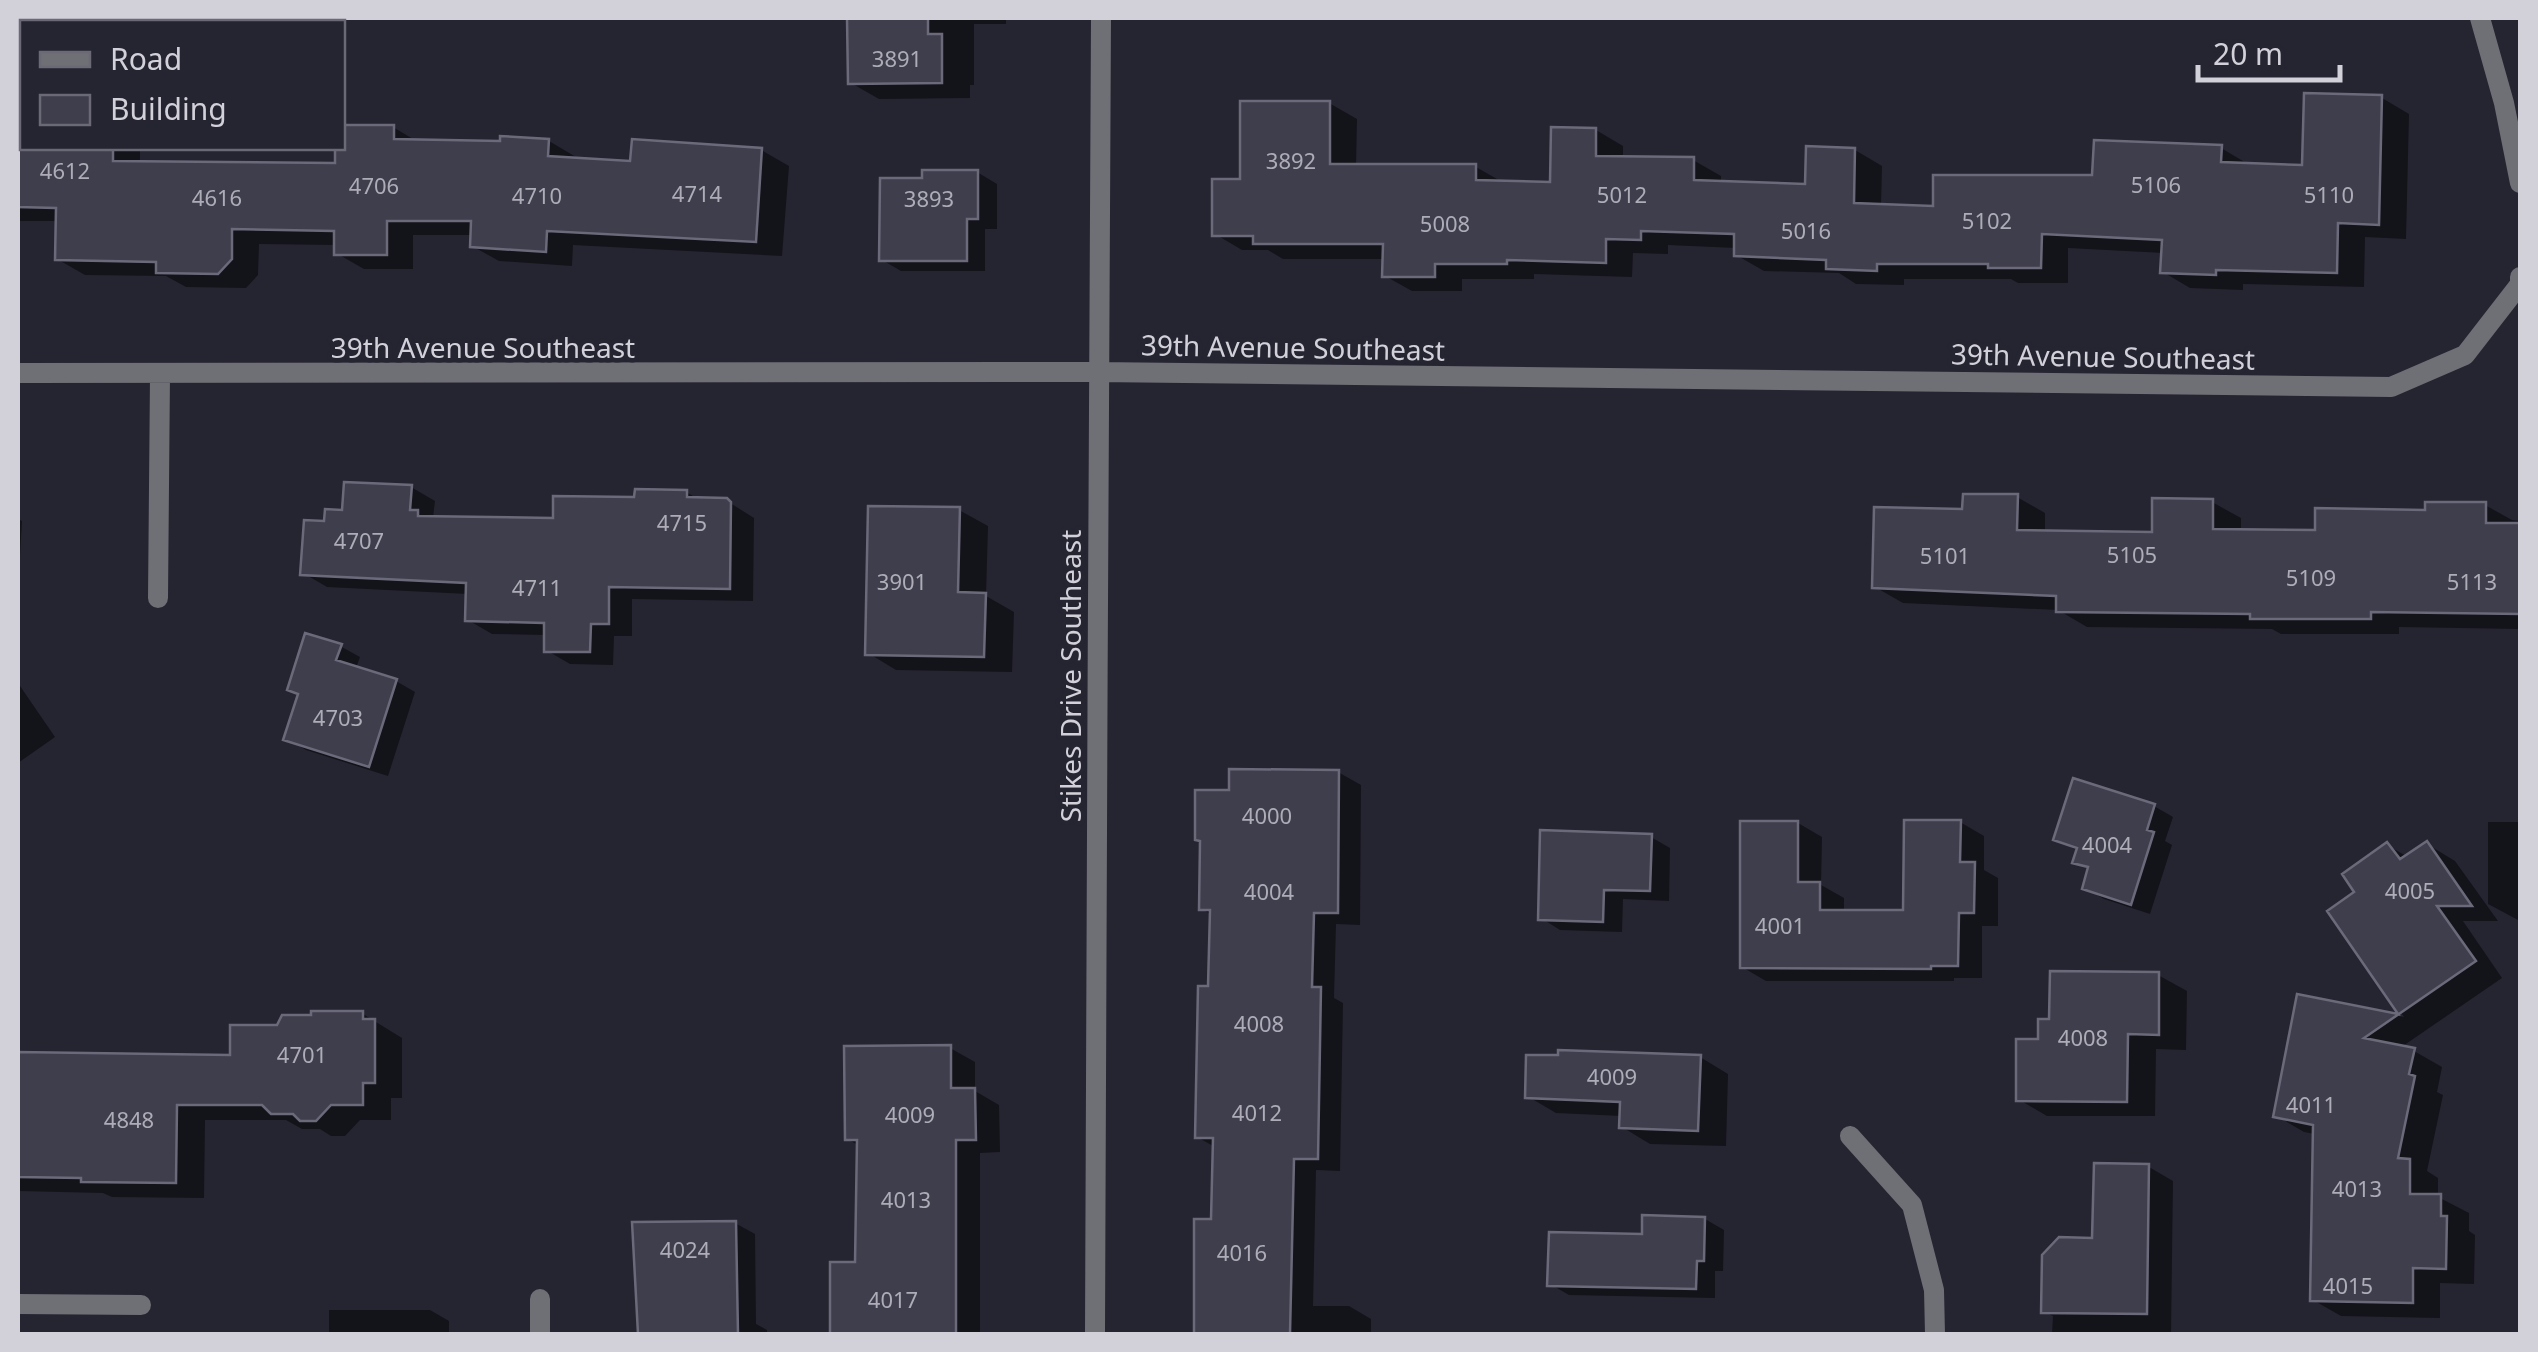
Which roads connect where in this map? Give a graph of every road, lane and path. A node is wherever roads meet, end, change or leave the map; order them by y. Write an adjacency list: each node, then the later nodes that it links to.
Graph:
1 (1101, 18): 6 (street, Stikes Drive Southeast)
2 (2480, 18): 3 (street)
3 (2512, 101): 4 (street)
4 (2520, 184)
5 (2520, 277): 6 (street, 39th Avenue Southeast)
6 (1097, 372): 8 (street, 39th Avenue Southeast); 15 (street, Stikes Drive Southeast)
7 (18, 373): 8 (street, 39th Avenue Southeast)
8 (160, 375): 9 (street)
9 (158, 598)
10 (1850, 1136): 16 (street)
11 (540, 1299): 14 (street)
12 (18, 1304): 13 (street)
13 (141, 1304)
14 (540, 1334)
15 (1096, 1334)
16 (1935, 1334)

